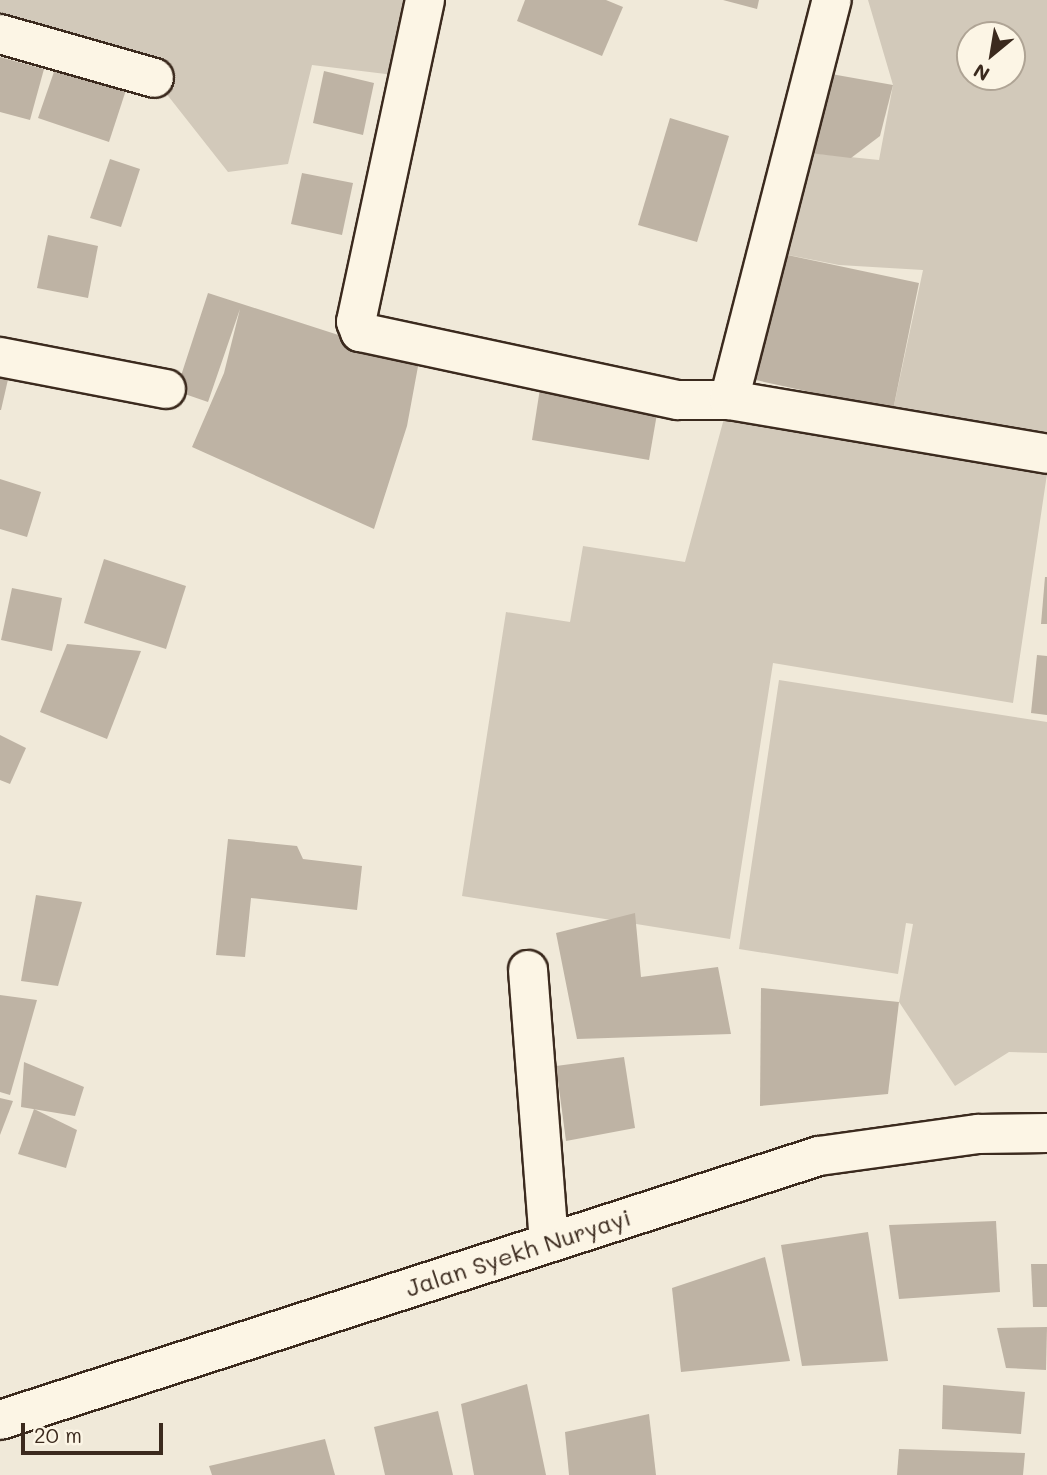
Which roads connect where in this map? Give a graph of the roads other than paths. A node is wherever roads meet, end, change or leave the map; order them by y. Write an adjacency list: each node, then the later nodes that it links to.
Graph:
1 (425, 0): 7 (street)
2 (832, 0): 7 (street)
3 (0, 34): 4 (street)
4 (154, 78)
5 (0, 357): 6 (street)
6 (166, 389)
7 (729, 400): 8 (street)
8 (1047, 454)
9 (528, 970): 11 (street)
10 (1047, 1133): 11 (street, Jalan Syekh Nuryayi)
11 (549, 1242): 12 (street, Jalan Syekh Nuryayi)
12 (0, 1420)

